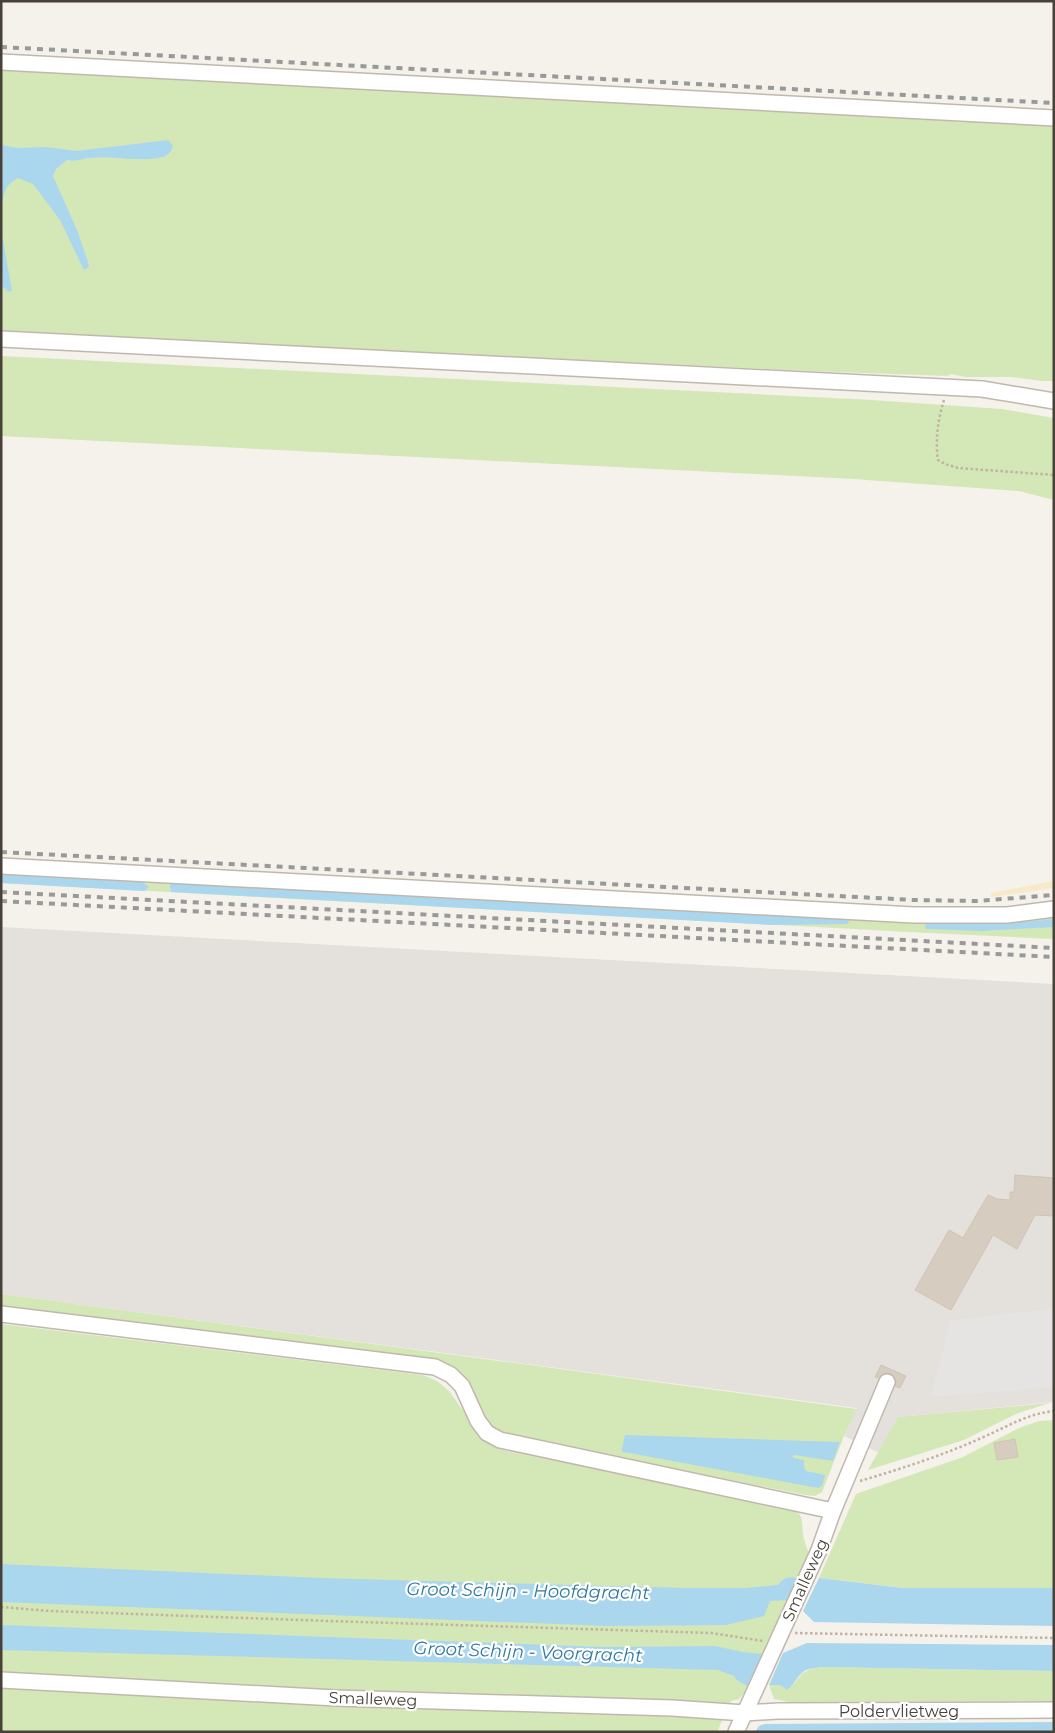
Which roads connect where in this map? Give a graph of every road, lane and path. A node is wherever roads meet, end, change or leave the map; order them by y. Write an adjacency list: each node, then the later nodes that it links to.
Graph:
1 (1, 62): 2 (street)
2 (1054, 118)
3 (1, 339): 4 (street)
4 (948, 387): 5 (street); 6 (path)
5 (1054, 401)
6 (1054, 475)
7 (1, 866): 8 (street)
8 (1054, 910)
9 (1, 1314): 13 (street)
10 (887, 1382): 12 (street, Smalleweg)
11 (1054, 1411): 12 (path)
12 (844, 1485): 13 (street, Smalleweg)
13 (833, 1511): 15 (street, Smalleweg)
14 (1, 1607): 15 (path)
15 (779, 1638): 16 (path); 18 (street, Smalleweg)
16 (1054, 1638)
17 (1, 1680): 18 (street, Smalleweg)
18 (748, 1707): 19 (street, Poldervlietweg); 20 (street, Smalleweg)
19 (1054, 1710)
20 (736, 1732)

